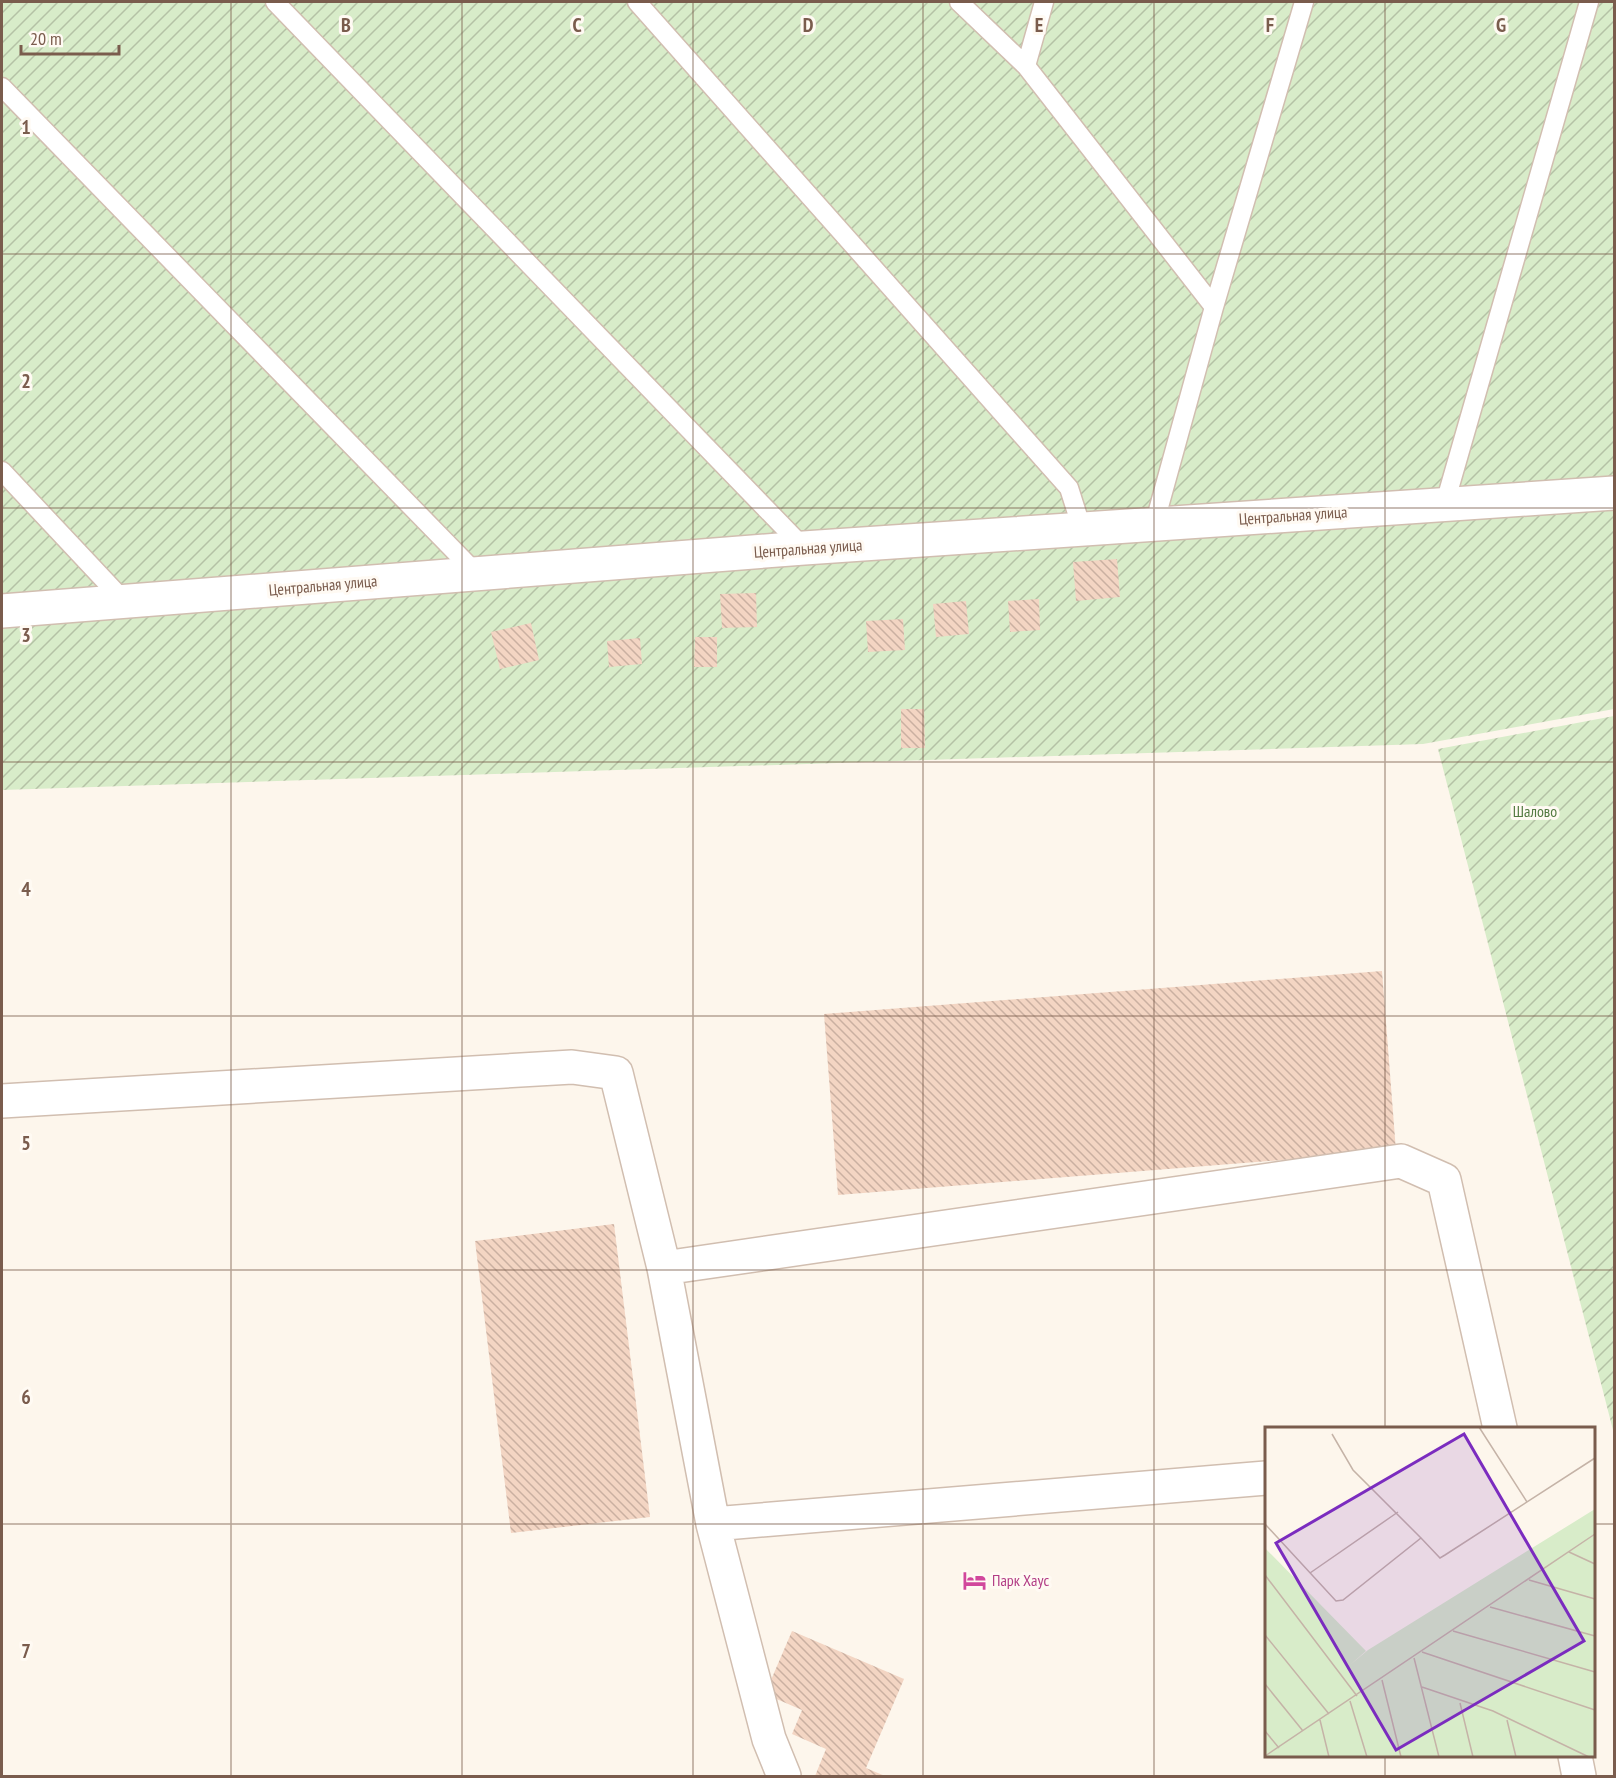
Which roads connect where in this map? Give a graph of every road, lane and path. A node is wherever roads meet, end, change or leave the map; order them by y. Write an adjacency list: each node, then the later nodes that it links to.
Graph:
1 (275, 2): 15 (lane)
2 (637, 2): 14 (lane)
3 (959, 2): 7 (lane)
4 (1044, 2): 7 (lane)
5 (1304, 2): 9 (lane)
6 (1589, 2): 12 (lane)
7 (1026, 66): 9 (lane)
8 (2, 87): 16 (lane)
9 (1214, 307): 13 (lane)
10 (2, 471): 17 (lane)
11 (1614, 494): 12 (street, Центральная улица)
12 (1445, 503): 13 (street, Центральная улица)
13 (1154, 525): 14 (street, Центральная улица)
14 (1082, 529): 15 (street, Центральная улица)
15 (804, 548): 16 (street, Центральная улица)
16 (475, 572): 17 (street, Центральная улица)
17 (124, 601): 18 (street, Центральная улица)
18 (2, 611)
19 (2, 1101): 20 (street)
20 (664, 1268): 21 (street); 23 (street)
21 (1500, 1427)
22 (1265, 1478): 23 (street)
23 (713, 1524): 25 (street)
24 (1575, 1757): 26 (street)
25 (784, 1776)
26 (1579, 1776)

